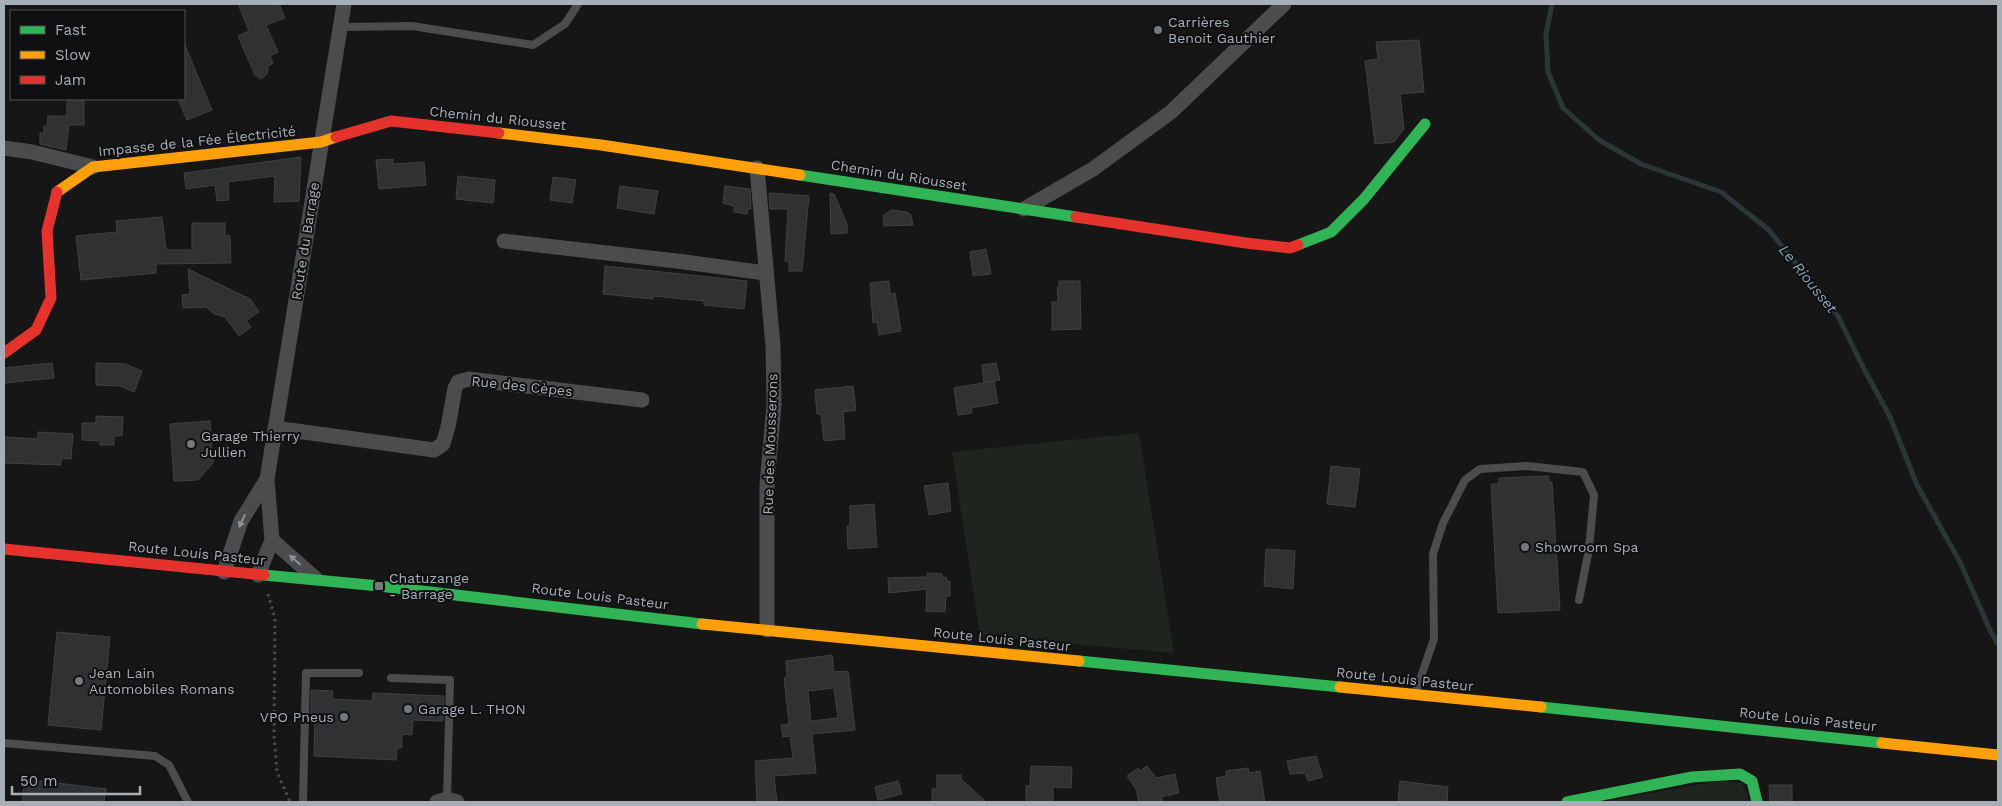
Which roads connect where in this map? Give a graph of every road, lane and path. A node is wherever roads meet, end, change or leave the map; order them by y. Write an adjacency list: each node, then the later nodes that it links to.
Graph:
1 (344, 4): 4 (street, Route du Barrage)
2 (578, 4): 4 (lane)
3 (1284, 4): 10 (street)
4 (340, 27): 6 (street, Route du Barrage)
5 (1425, 124): 10 (main road, Chemin du Riousset)
6 (321, 142): 8 (main road, Impasse de la Fée Électricité); 9 (main road, Chemin du Riousset); 15 (street, Route du Barrage)
7 (4, 148): 8 (street)
8 (93, 167): 13 (main road, Impasse de la Fée Électricité)
9 (757, 168): 10 (main road, Chemin du Riousset); 12 (street, Rue des Mousserons)
10 (1024, 209)
11 (504, 241): 12 (street)
12 (765, 273): 23 (street, Rue des Mousserons)
13 (4, 353)
14 (642, 400): 15 (street, Rue des Cèpes)
15 (275, 428): 16 (street, Route du Barrage)
16 (267, 479): 17 (street, Route du Barrage); 19 (street, Route du Barrage, one-way to 19)
17 (272, 540): 20 (street, Route du Barrage); 21 (street, one-way to 17)
18 (4, 549): 19 (main road, Route Louis Pasteur)
19 (224, 572): 20 (main road, Route Louis Pasteur)
20 (262, 575): 21 (main road, Route Louis Pasteur); 31 (path)
21 (318, 581): 23 (main road, Route Louis Pasteur)
22 (1579, 600): 26 (lane)
23 (767, 630): 26 (main road, Route Louis Pasteur)
24 (359, 673): 32 (lane)
25 (391, 678): 29 (lane)
26 (1414, 695): 28 (main road, Route Louis Pasteur)
27 (4, 743): 30 (lane)
28 (1998, 754)
29 (447, 801)
30 (188, 802)
31 (290, 802)
32 (303, 802)
33 (1567, 802): 34 (main road)
34 (1757, 802)

